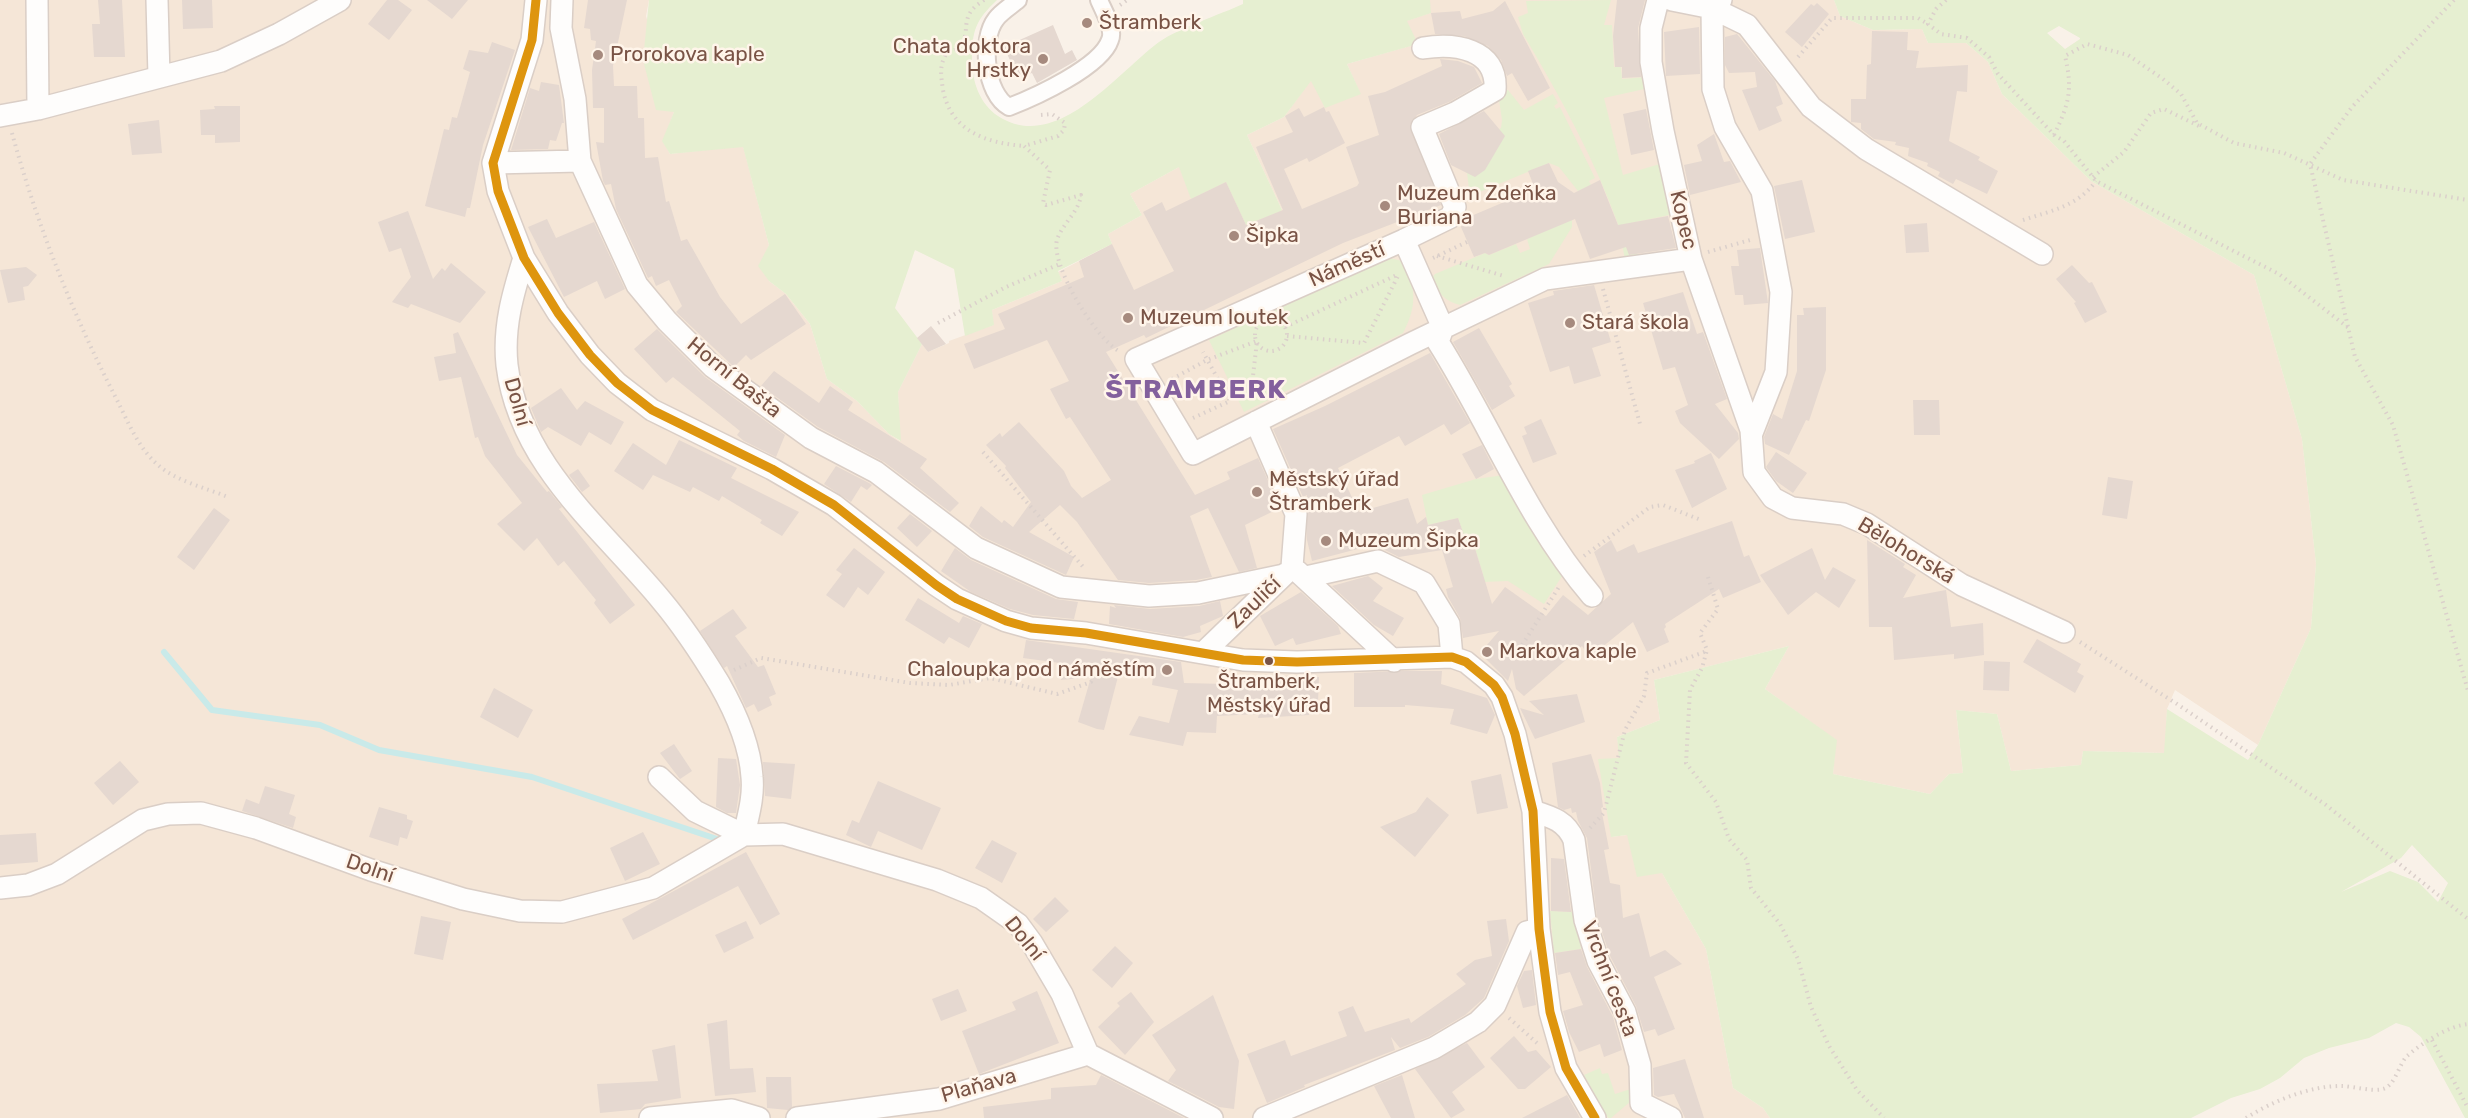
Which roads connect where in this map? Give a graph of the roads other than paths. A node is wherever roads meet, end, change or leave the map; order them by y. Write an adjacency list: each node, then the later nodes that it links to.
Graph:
1 (37, 0): 13 (street)
2 (157, 0): 12 (street)
3 (340, 0): 12 (street)
4 (536, 0): 16 (street)
5 (562, 0): 15 (street, Horní Bašta)
6 (1018, 0): 7 (street)
7 (1099, 0)
8 (1658, 0): 20 (street, Kopec)
9 (1671, 0): 10 (street)
10 (1717, 4): 18 (street); 23 (street, Kopec)
11 (1423, 48): 17 (street)
12 (159, 77): 13 (street)
13 (38, 109): 14 (street)
14 (3, 115)
15 (580, 161): 16 (street); 25 (street, Horní Bašta)
16 (493, 163): 19 (street)
17 (1404, 240): 21 (street, Náměstí); 22 (street, Náměstí)
18 (2042, 254)
19 (524, 258): 28 (street); 33 (street, Dolní)
20 (1691, 259): 21 (street); 23 (street, Kopec)
21 (1443, 328): 22 (street); 26 (street, Náměstí)
22 (1256, 422): 25 (street)
23 (1752, 433): 24 (street, Kopec)
24 (1754, 472): 27 (street, Bělohorská)
25 (1294, 573): 28 (street, Zauličí); 29 (street, Horní Bašta); 30 (street, Zauličí)
26 (1592, 596)
27 (2064, 632)
28 (1203, 653): 30 (street, Zauličí)
29 (1452, 657): 30 (street, Zauličí); 32 (street)
30 (1394, 661)
31 (659, 777): 33 (street, Dolní)
32 (1533, 811): 35 (street); 37 (street, Vrchní cesta)
33 (744, 835): 34 (street, Dolní); 36 (street, Dolní)
34 (0, 888)
35 (1539, 929): 42 (street); 43 (street)
36 (1088, 1054): 40 (street, Plaňava); 41 (street)
37 (1640, 1111): 44 (street, Vrchní cesta)
38 (650, 1118): 39 (street)
39 (759, 1118)
40 (796, 1118)
41 (1212, 1118)
42 (1264, 1118)
43 (1595, 1118)
44 (1671, 1118)

